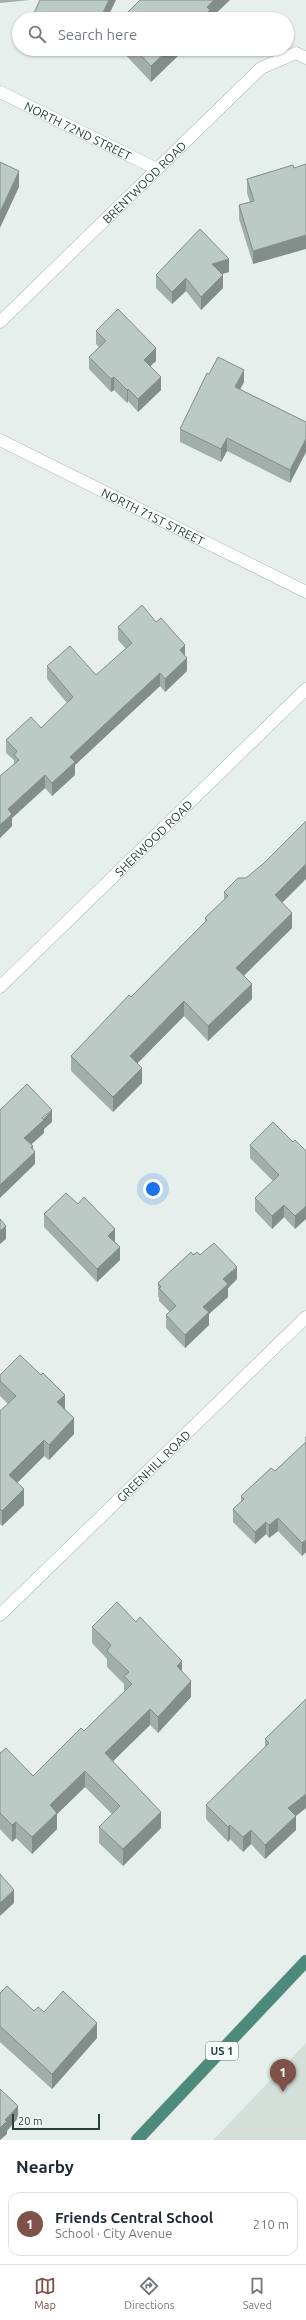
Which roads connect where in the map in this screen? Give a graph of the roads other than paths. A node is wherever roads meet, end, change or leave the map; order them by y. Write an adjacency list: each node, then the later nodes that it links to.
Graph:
1 (301, 55): 3 (street, BRENTWOOD ROAD)
2 (0, 92): 3 (street, NORTH 72ND STREET)
3 (157, 169): 4 (street, BRENTWOOD ROAD)
4 (0, 322)
5 (0, 440): 6 (street, NORTH 71ST STREET)
6 (306, 592)
7 (306, 689): 8 (street, SHERWOOD ROAD)
8 (0, 987)
9 (306, 1317): 10 (street, GREENHILL ROAD)
10 (0, 1614)
11 (306, 1961): 12 (highway, US 1)
12 (137, 2140)

